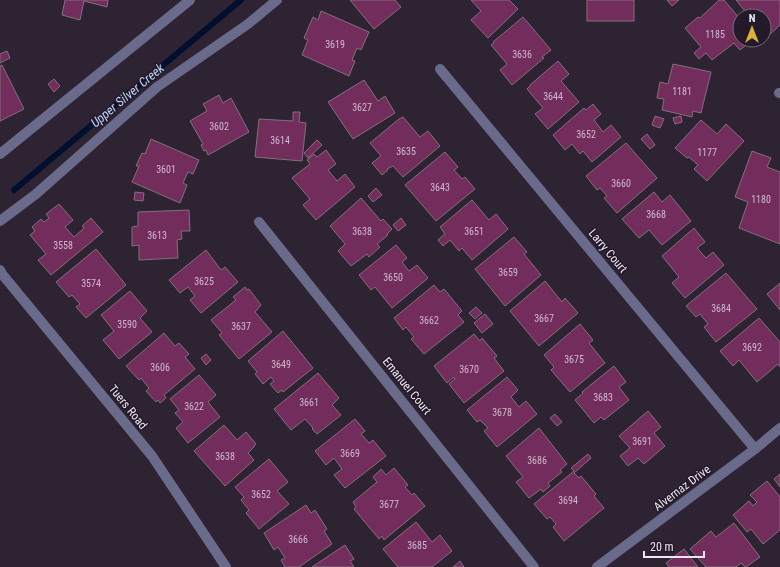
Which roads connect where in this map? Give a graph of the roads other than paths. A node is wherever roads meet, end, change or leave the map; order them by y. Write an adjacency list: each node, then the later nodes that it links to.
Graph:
1 (190, 0): 4 (street)
2 (277, 0): 5 (street)
3 (440, 69): 9 (street, Larry Court)
4 (0, 154)
5 (0, 221)
6 (259, 222): 11 (street, Emanuel Court)
7 (0, 270): 10 (street, Tuers Road)
8 (780, 428): 9 (street, Alvernaz Drive)
9 (756, 449): 12 (street, Alvernaz Drive)
10 (226, 567)
11 (534, 567)
12 (597, 567)

